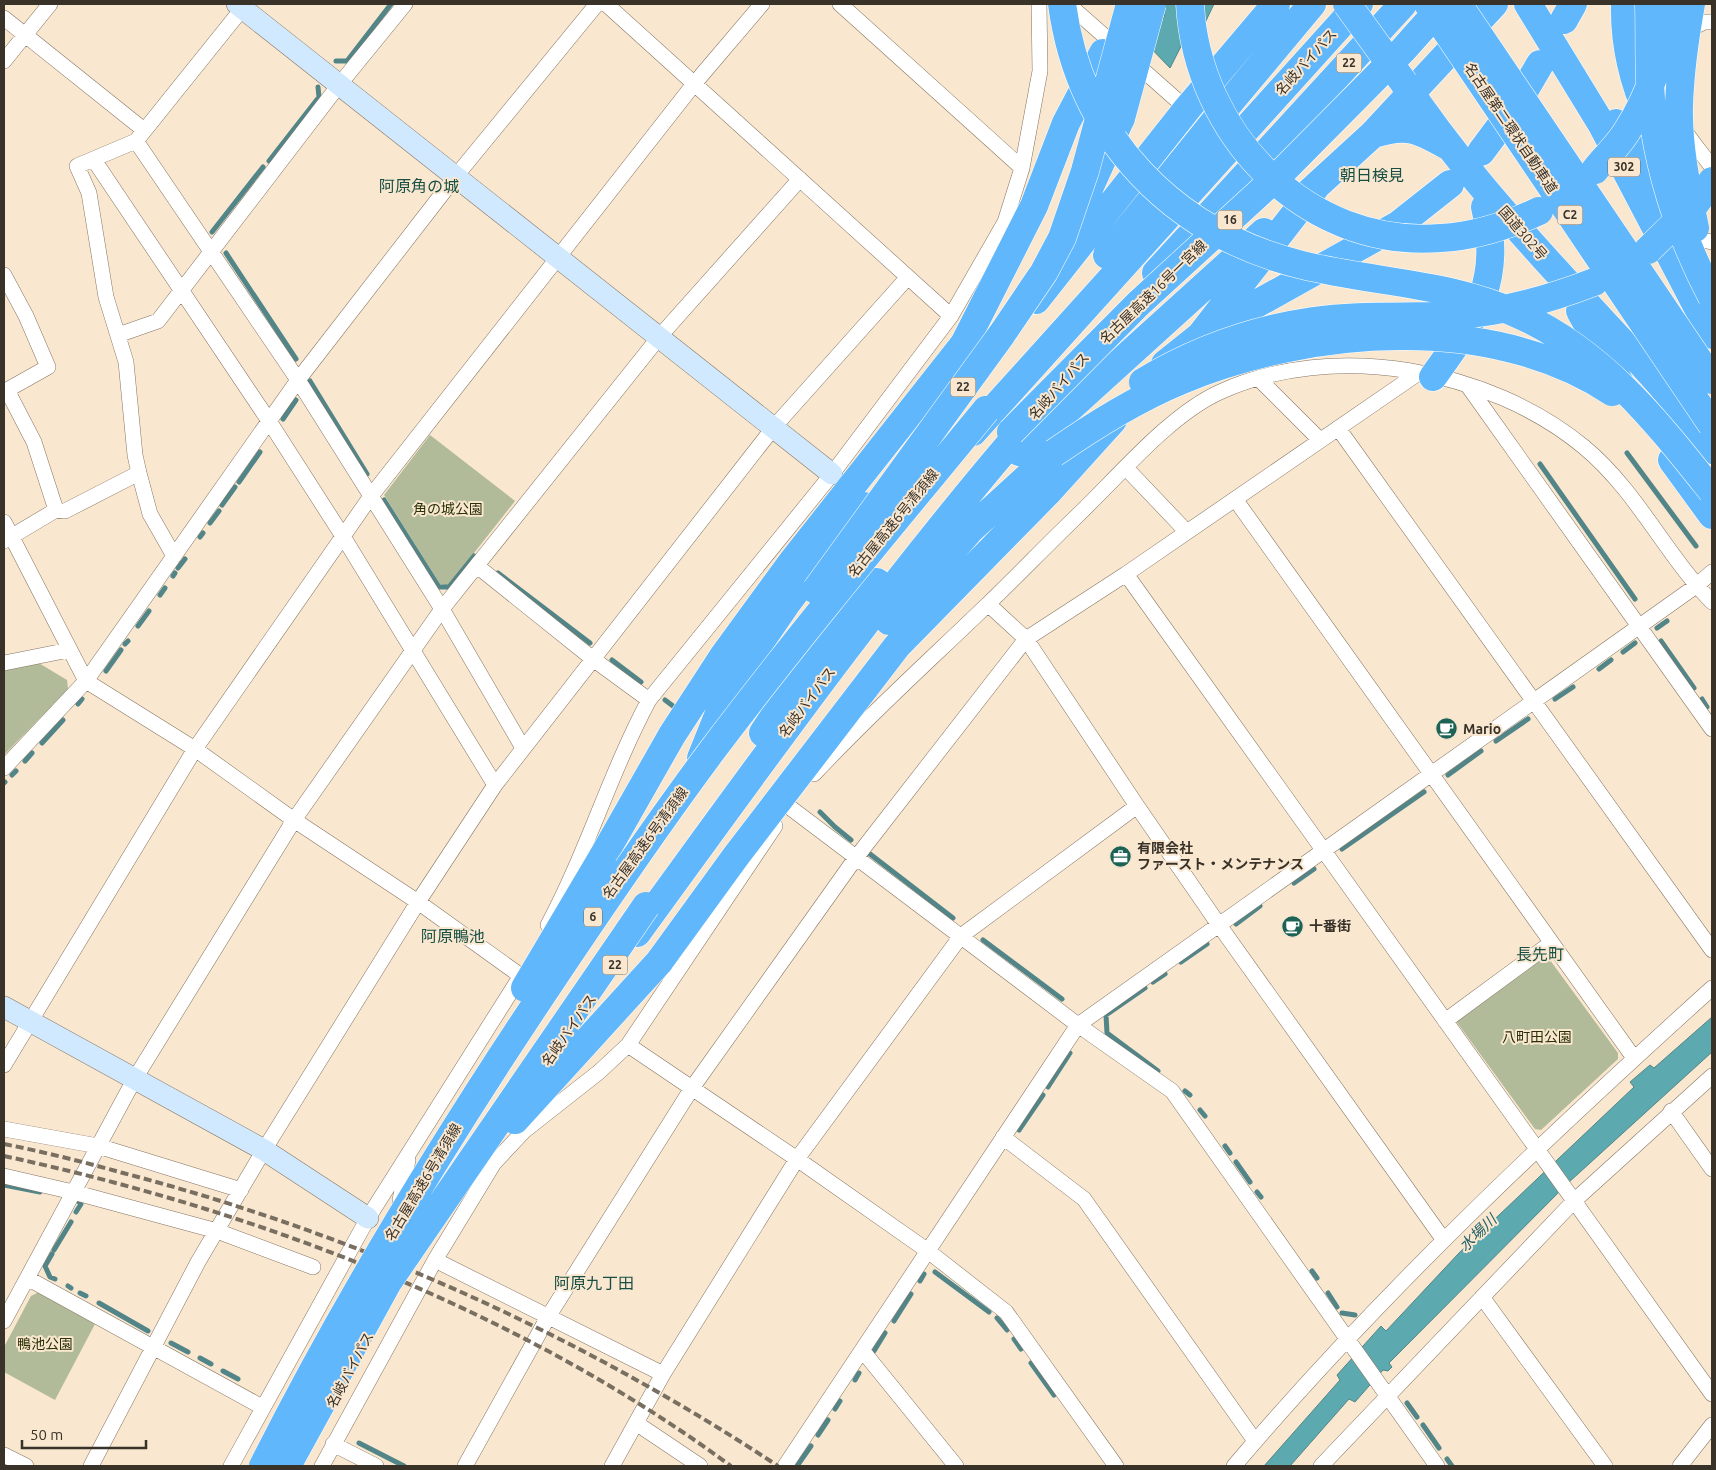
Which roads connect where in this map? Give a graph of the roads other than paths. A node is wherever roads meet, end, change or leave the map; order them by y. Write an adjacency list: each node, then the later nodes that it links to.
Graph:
1 (50, 4): 31 (street)
2 (405, 4): 35 (street)
3 (597, 4): 45 (street)
4 (606, 4): 34 (street)
5 (762, 4): 34 (street)
6 (840, 4): 44 (street)
7 (1039, 4): 44 (street)
8 (1062, 4): 82 (highway, bridge)
9 (1068, 4): 37 (street)
10 (1130, 4): 53 (highway, bridge)
11 (1139, 4): 69 (highway)
12 (1152, 4): 53 (highway, bridge)
13 (1190, 4): 25 (highway, bridge)
14 (1276, 4): 37 (highway, 22)
15 (1312, 4): 113 (highway, 名古屋高速6号清須線 / 6, bridge)
16 (1347, 4): 36 (highway, 国道302号, bridge)
17 (1359, 4): 120 (highway, 名岐バイパス / 22)
18 (1403, 4): 86 (highway, 名岐バイパス / 22)
19 (1428, 4): 76 (highway, 名古屋第二環状自動車道 / C2, bridge)
20 (1444, 4): 79 (highway, 名古屋高速16号一宮線 / 16, bridge)
21 (1458, 4): 73 (highway, 名古屋第二環状自動車道 / C2, bridge)
22 (1494, 4): 36 (highway, 22)
23 (1625, 4): 52 (highway)
24 (1649, 4): 63 (highway, bridge)
25 (1671, 4)
26 (1691, 4): 61 (highway, bridge)
27 (242, 5): 35 (street); 39 (street)
28 (1552, 13): 52 (highway); 66 (highway, 302)
29 (4, 18): 31 (street)
30 (1712, 22): 43 (street)
31 (25, 35): 32 (street); 39 (street)
32 (4, 62)
33 (1540, 64): 41 (highway)
34 (694, 84): 46 (street); 56 (street)
35 (339, 85): 45 (street); 55 (street)
36 (1408, 89): 38 (highway, 22); 40 (highway, 国道302号)
37 (1187, 109): 51 (highway, 22)
38 (1373, 134): 40 (highway); 50 (highway, 22)
39 (140, 136): 42 (street); 55 (street)
40 (1454, 150): 47 (highway, 国道302号)
41 (1481, 152)
42 (94, 160): 62 (street); 65 (street)
43 (1712, 166)
44 (1022, 168): 64 (street)
45 (456, 176): 56 (street); 72 (street)
46 (800, 179): 60 (street); 67 (street)
47 (1479, 181): 59 (highway, 国道302号); 70 (highway)
48 (1712, 181): 81 (highway, bridge)
49 (1450, 184): 68 (highway)
50 (1315, 188): 68 (highway); 86 (highway, 22)
51 (1117, 200): 69 (highway); 120 (highway, 22)
52 (1674, 204): 54 (highway)
53 (1062, 238): 113 (highway, bridge)
54 (1704, 240): 57 (highway)
55 (210, 252): 62 (street); 72 (street)
56 (559, 256): 67 (street); 88 (street)
57 (1712, 268)
58 (4, 275): 90 (street)
59 (1560, 275): 82 (highway, 国道302号); 91 (highway)
60 (908, 277): 64 (street); 77 (street)
61 (1712, 286)
62 (180, 291): 65 (street); 75 (street)
63 (1712, 297)
64 (951, 316): 85 (street)
65 (118, 335): 84 (street)
66 (1712, 335)
67 (660, 336): 77 (street); 97 (street)
68 (1200, 336): 125 (highway)
69 (964, 344): 148 (highway, bridge)
70 (1425, 375): 71 (street); 74 (street); 78 (street)
71 (1259, 379): 80 (street); 83 (street)
72 (298, 380): 75 (street); 88 (street)
73 (1712, 380)
74 (1468, 386): 100 (street); 104 (street)
75 (269, 421): 94 (street); 96 (street)
76 (1712, 425)
77 (774, 428): 85 (street); 108 (street)
78 (1338, 428): 80 (street); 112 (street)
79 (1011, 432): 161 (highway, 名古屋高速6号清須線, bridge)
80 (1320, 440): 89 (street)
81 (1054, 453): 82 (highway, bridge); 125 (highway)
82 (1701, 456): 87 (highway, bridge)
83 (1126, 468): 93 (street); 102 (street)
84 (139, 473): 90 (street); 96 (street)
85 (832, 474): 111 (street)
86 (970, 489): 146 (highway, 名岐バイパス / 22)
87 (1712, 491)
88 (371, 496): 94 (street); 103 (street)
89 (1235, 499): 93 (street); 118 (street)
90 (56, 510): 95 (street)
91 (1712, 515)
92 (4, 522): 95 (street)
93 (1186, 531): 99 (street)
94 (344, 538): 107 (street); 116 (street)
95 (8, 539): 106 (street)
96 (174, 556): 110 (street)
97 (477, 566): 103 (street); 108 (street)
98 (1712, 572): 100 (street)
99 (1126, 574): 105 (street); 124 (street)
100 (1696, 586): 101 (street); 104 (street)
101 (1712, 602)
102 (988, 604): 105 (street); 121 (street)
103 (442, 609): 107 (street); 115 (street)
104 (1639, 627): 112 (street); 114 (street)
105 (1026, 639): 122 (street); 126 (street)
106 (69, 650): 109 (street); 110 (street)
107 (412, 651): 119 (street); 123 (street)
108 (593, 659): 111 (street); 115 (street)
109 (4, 663)
110 (86, 681): 116 (street); 117 (street)
111 (649, 700): 132 (street)
112 (1534, 701): 118 (street); 131 (street)
113 (749, 703): 148 (highway, 名古屋高速6号清須線 / 6, bridge)
114 (1712, 729)
115 (523, 748): 119 (street)
116 (194, 749): 123 (street); 136 (street)
117 (4, 768)
118 (1430, 775): 124 (street); 130 (street)
119 (495, 785): 127 (street)
120 (686, 794): 160 (highway, 名岐バイパス / 22)
121 (788, 806): 126 (street); 138 (street)
122 (1137, 806): 128 (street); 129 (street)
123 (294, 820): 127 (street); 142 (street)
124 (1325, 850): 128 (street); 135 (street)
125 (736, 856): 161 (highway, bridge)
126 (854, 858): 129 (street); 143 (street)
127 (418, 902): 132 (street); 150 (street)
128 (1219, 925): 137 (street); 164 (street)
129 (961, 936): 137 (street); 153 (street)
130 (1551, 942): 135 (street); 139 (street)
131 (1712, 950)
132 (521, 976): 151 (street)
133 (1712, 988): 139 (street)
134 (4, 1007): 136 (street)
135 (1445, 1021): 152 (street)
136 (31, 1022): 140 (street); 142 (street)
137 (1078, 1025): 147 (street); 172 (street)
138 (628, 1044): 143 (street); 156 (street)
139 (1634, 1058): 152 (street)
140 (4, 1066)
141 (1712, 1076): 144 (street)
142 (134, 1080): 149 (street); 150 (street)
143 (692, 1088): 153 (street); 170 (street)
144 (1671, 1111): 154 (street); 159 (street)
145 (4, 1129): 149 (street)
146 (495, 1134): 156 (street); 165 (highway, 名岐バイパス / 22)
147 (1003, 1137): 166 (street); 181 (street)
148 (446, 1140): 188 (highway, 名古屋高速6号清須線 / 6, bridge)
149 (98, 1146): 157 (street); 158 (street)
150 (264, 1150): 157 (street); 162 (street)
151 (410, 1150): 160 (street); 162 (street)
152 (1539, 1153): 159 (street); 164 (street)
153 (797, 1159): 166 (street); 175 (street)
154 (1712, 1169)
155 (4, 1176): 158 (street)
156 (478, 1189): 161 (street)
157 (241, 1190): 163 (street)
158 (73, 1192): 163 (street); 168 (street)
159 (1570, 1195): 169 (street); 177 (street)
160 (400, 1200): 187 (highway, 名岐バイパス / 22)
161 (457, 1201): 165 (street); 165 (street); 189 (highway, 名古屋高速6号清須線, bridge)
162 (368, 1218): 178 (street)
163 (217, 1231): 167 (street); 173 (street)
164 (1443, 1239): 172 (street)
165 (431, 1248): 170 (street); 182 (street); 190 (highway, 名岐バイパス / 22)
166 (928, 1251): 174 (street); 198 (street)
167 (313, 1267)
168 (27, 1278): 171 (street); 173 (street)
169 (1482, 1297): 176 (street); 202 (street)
170 (548, 1317): 175 (street); 193 (street)
171 (4, 1321)
172 (1350, 1345): 176 (street); 181 (street)
173 (154, 1347): 178 (street); 185 (street)
174 (862, 1350): 196 (street); 197 (street)
175 (663, 1374): 179 (street)
176 (1383, 1390): 200 (street); 201 (street)
177 (1712, 1394)
178 (262, 1407): 186 (street)
179 (636, 1423): 194 (street); 195 (street)
180 (1712, 1425): 203 (street)
181 (1255, 1442): 199 (street)
182 (333, 1444): 191 (street); 192 (street)
183 (4, 1455): 184 (street)
184 (26, 1466)
185 (91, 1466)
186 (232, 1466)
187 (258, 1466)
188 (263, 1466)
189 (287, 1466)
190 (298, 1466)
191 (322, 1466)
192 (376, 1466)
193 (465, 1466)
194 (612, 1466)
195 (700, 1466)
196 (786, 1466)
197 (956, 1466)
198 (1116, 1466)
199 (1234, 1466)
200 (1321, 1466)
201 (1437, 1466)
202 (1605, 1466)
203 (1680, 1466)

